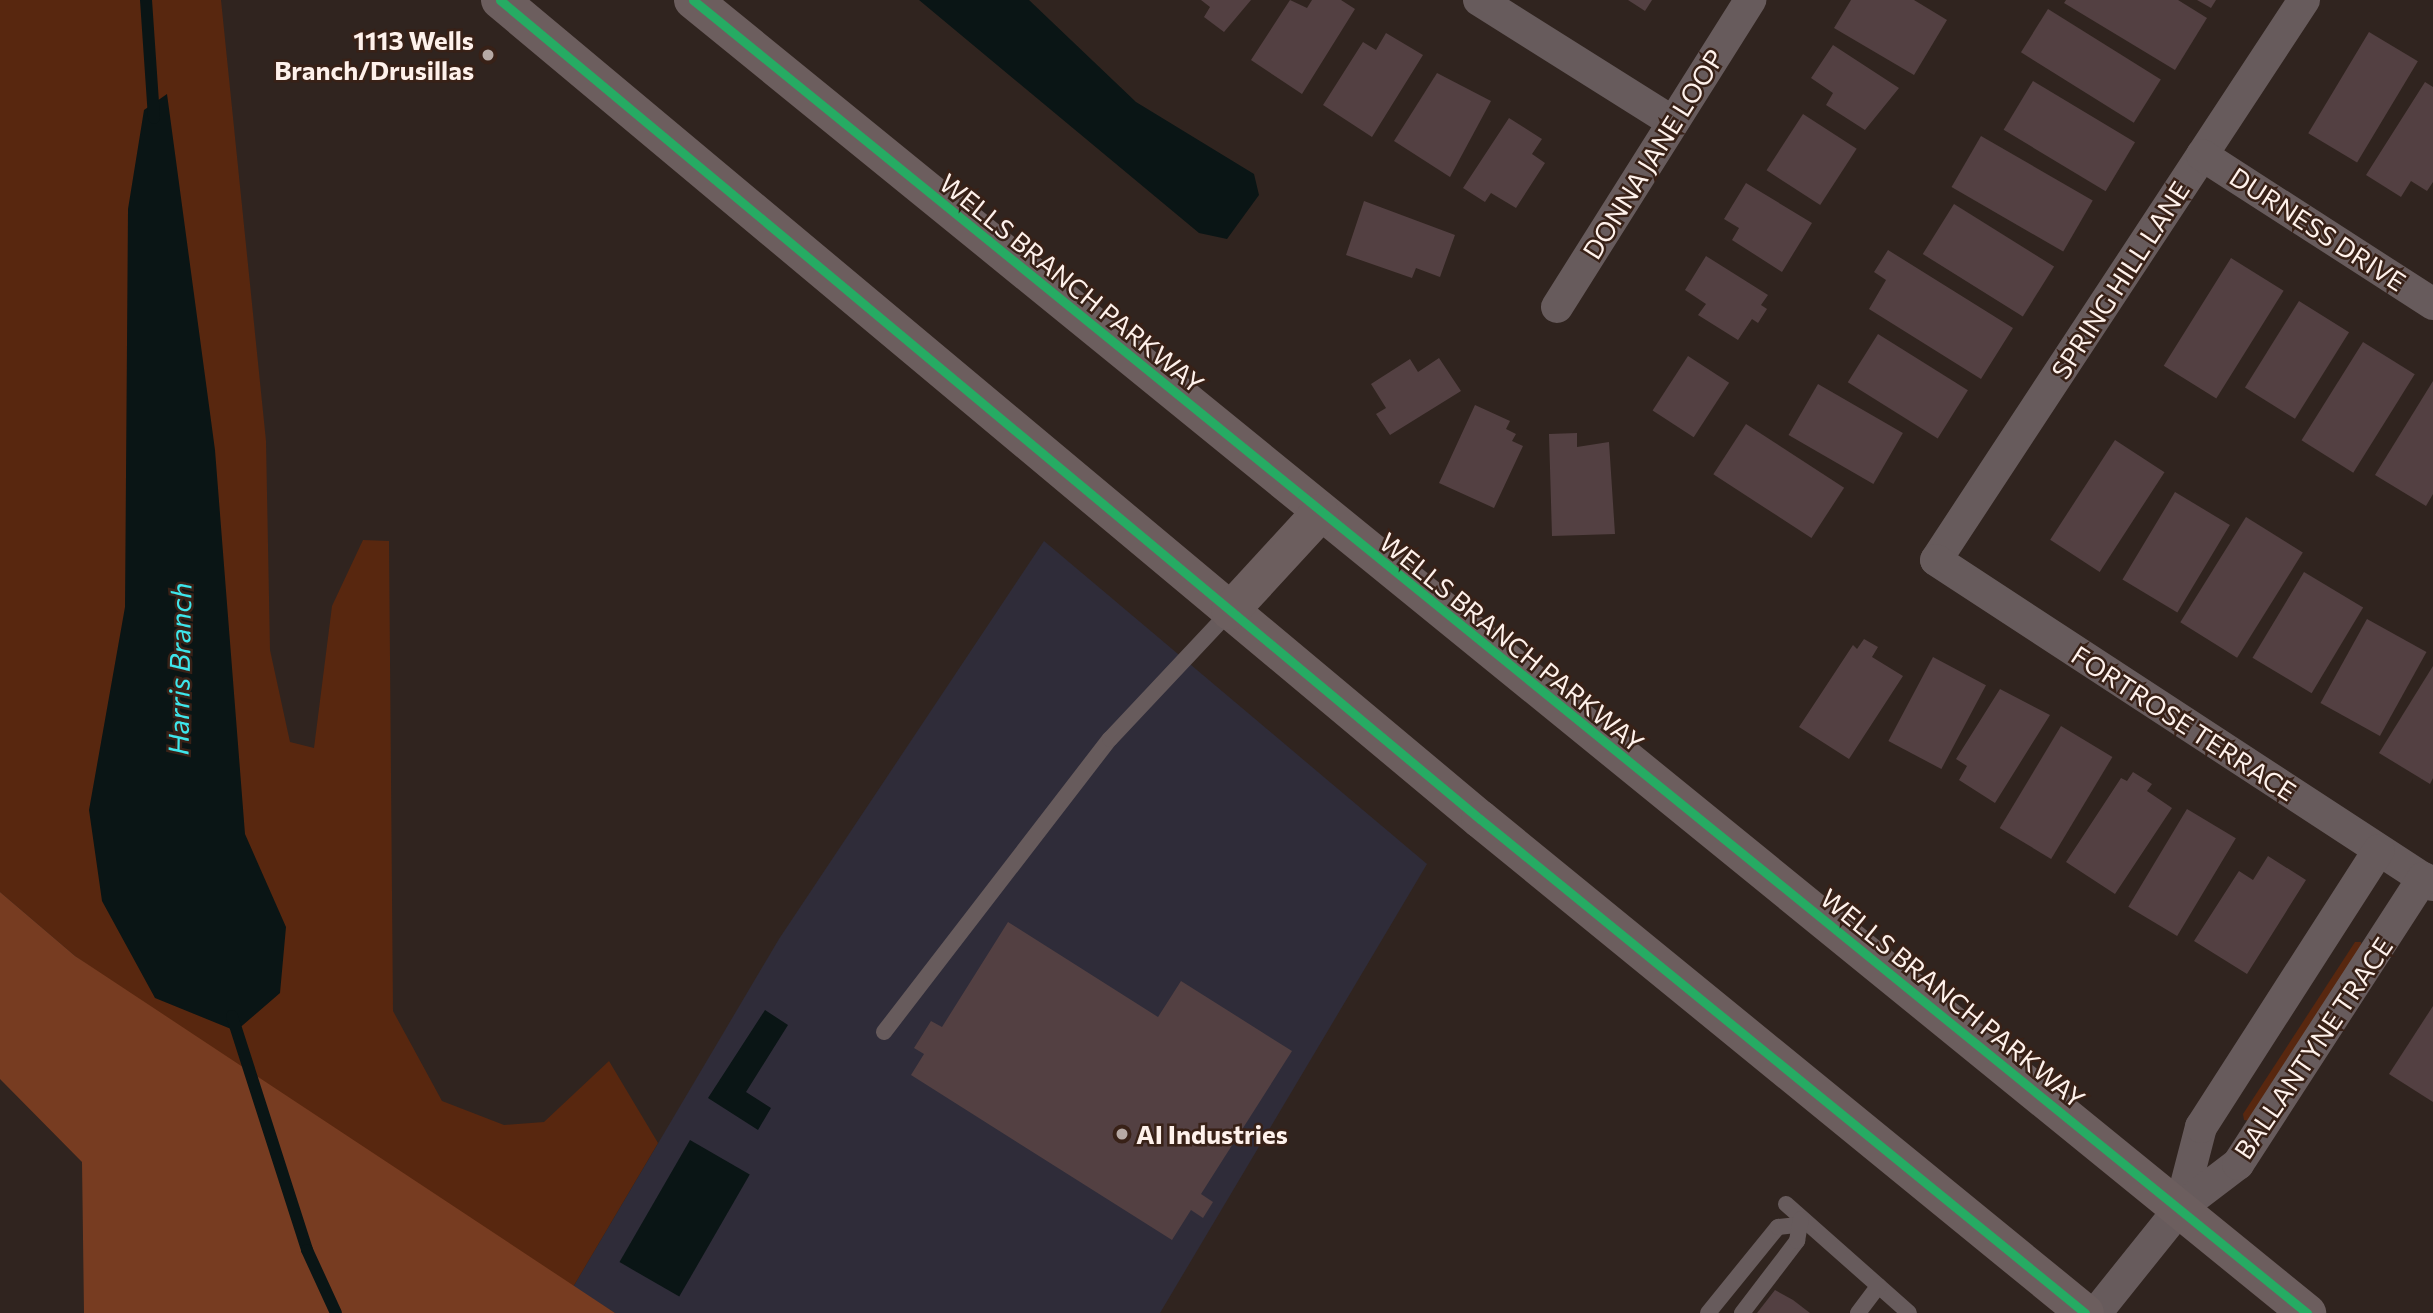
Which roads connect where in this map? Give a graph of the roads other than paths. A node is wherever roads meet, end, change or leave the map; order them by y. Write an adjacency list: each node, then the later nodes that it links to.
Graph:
1 (500, 0): 12 (main road)
2 (693, 0): 10 (main road, WELLS BRANCH PARKWAY)
3 (1479, 0): 6 (street)
4 (1750, 0): 6 (street, DONNA JANE LOOP)
5 (2304, 0): 7 (street, SPRING HILL LANE)
6 (1673, 122): 9 (street, DONNA JANE LOOP)
7 (2202, 155): 8 (street, DURNESS DRIVE); 11 (street, SPRING HILL LANE)
8 (2433, 304)
9 (1557, 307)
10 (1320, 513): 12 (main road); 17 (main road, WELLS BRANCH PARKWAY)
11 (1936, 560): 13 (street, FORTROSE TERRACE)
12 (1230, 611): 15 (lane); 24 (main road)
13 (2379, 850): 14 (street, FORTROSE TERRACE); 17 (street, BALLANTYNE TRACE)
14 (2428, 881): 17 (street, BALLANTYNE TRACE)
15 (884, 1032)
16 (1786, 1204): 18 (lane)
17 (2180, 1208): 25 (street); 26 (main road, WELLS BRANCH PARKWAY)
18 (1799, 1222): 19 (lane); 20 (lane); 21 (lane)
19 (1878, 1286): 22 (lane); 23 (lane)
20 (1708, 1313)
21 (1742, 1313)
22 (1858, 1313)
23 (1909, 1313)
24 (2085, 1313)
25 (2095, 1313)
26 (2307, 1313)

